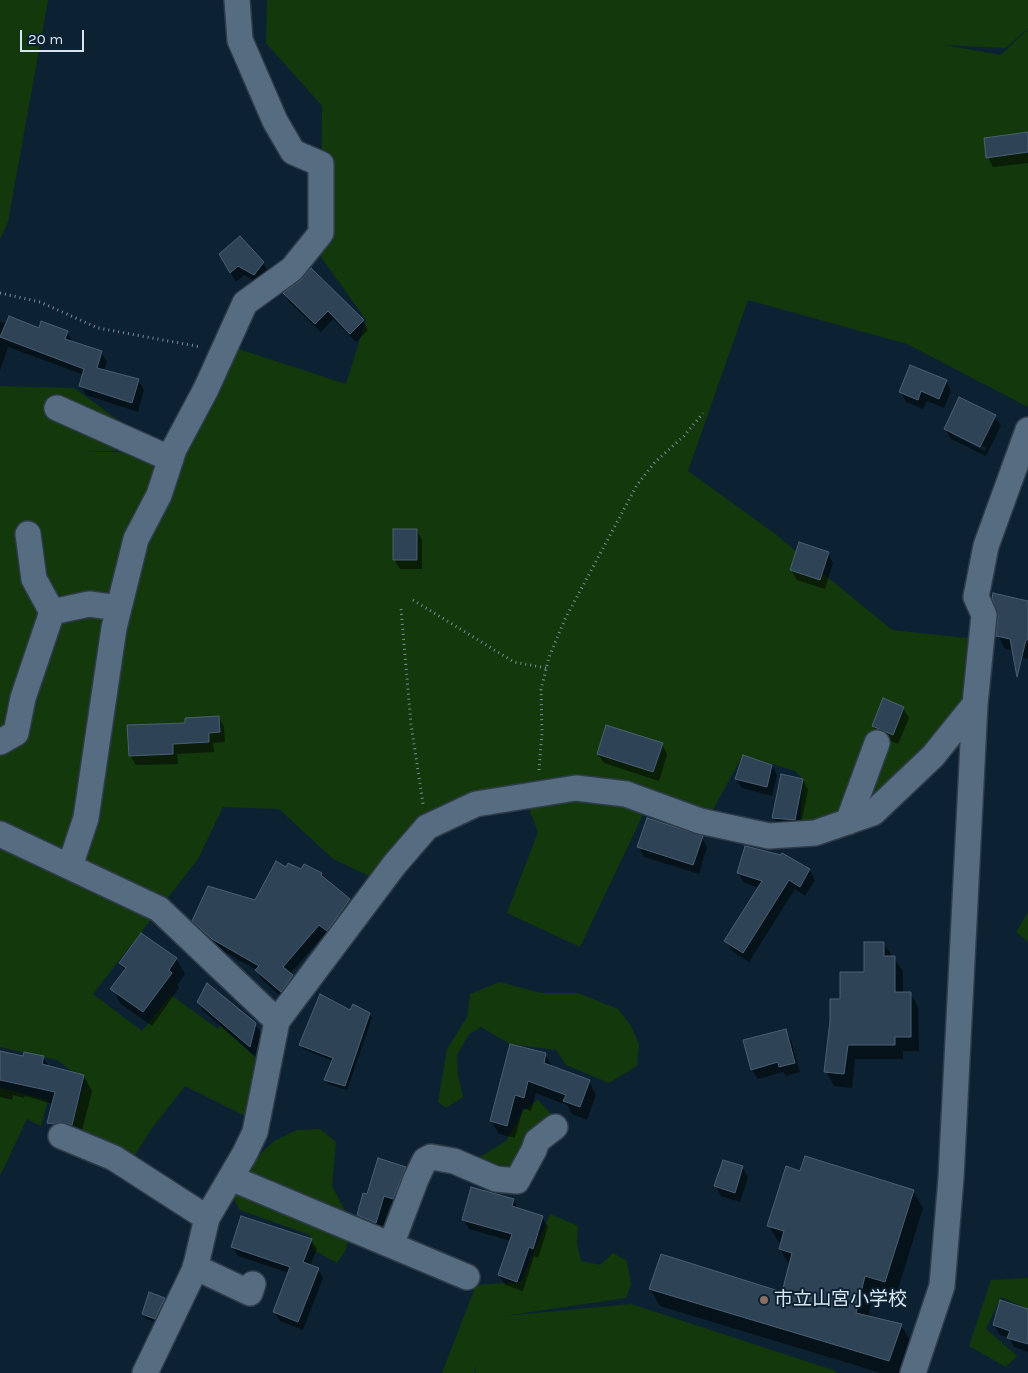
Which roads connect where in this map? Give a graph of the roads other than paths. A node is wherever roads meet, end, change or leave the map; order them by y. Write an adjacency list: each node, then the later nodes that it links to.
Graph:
1 (237, 0): 4 (street)
2 (57, 408): 4 (street)
3 (1028, 430): 8 (street)
4 (171, 459): 6 (street)
5 (28, 534): 7 (street)
6 (119, 608): 7 (street); 13 (street)
7 (52, 612): 9 (street)
8 (975, 704): 11 (street); 24 (street)
9 (0, 742)
10 (877, 744): 11 (street)
11 (848, 822): 14 (street)
12 (0, 834): 13 (street)
13 (70, 866): 14 (street)
14 (277, 1021): 17 (street)
15 (555, 1127): 19 (street)
16 (61, 1136): 18 (street)
17 (230, 1178): 18 (street); 19 (street)
18 (207, 1218): 20 (street)
19 (391, 1245): 21 (street)
20 (195, 1268): 22 (street); 23 (street)
21 (467, 1277)
22 (253, 1284)
23 (145, 1373)
24 (913, 1373)

